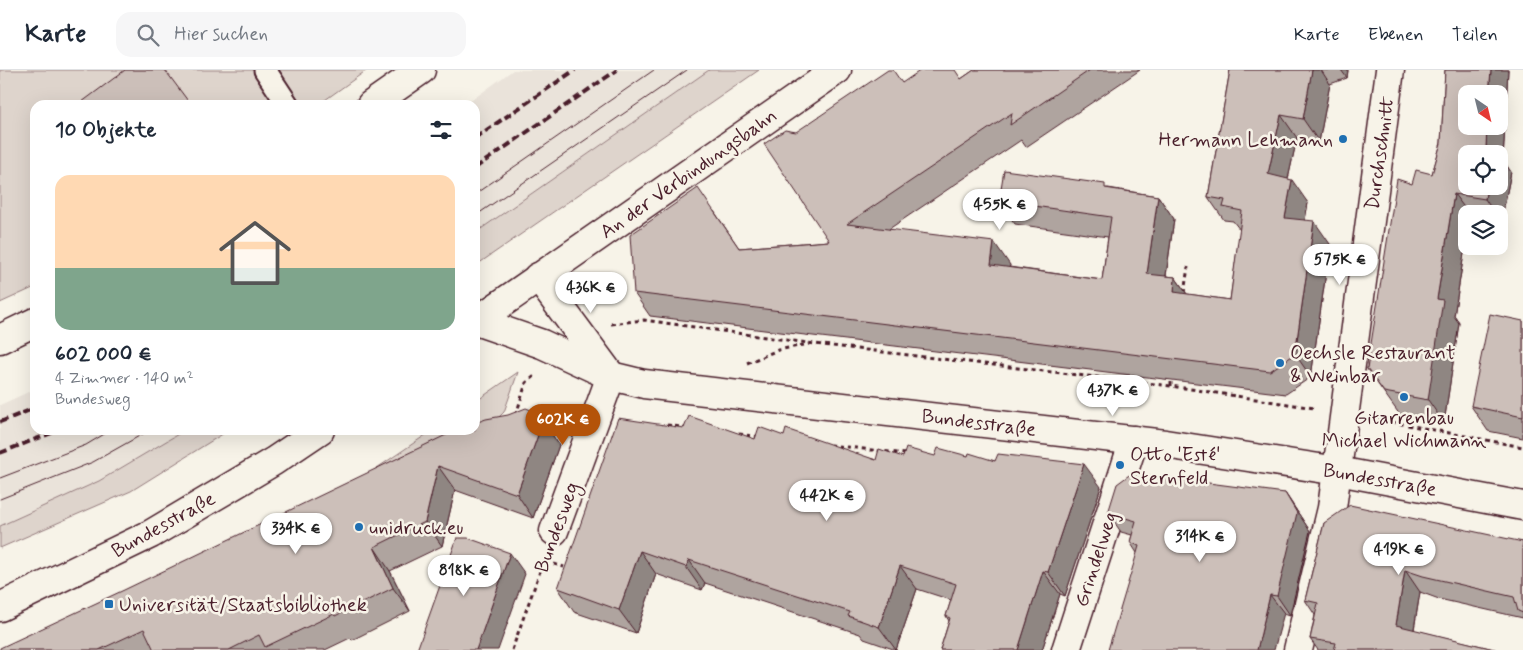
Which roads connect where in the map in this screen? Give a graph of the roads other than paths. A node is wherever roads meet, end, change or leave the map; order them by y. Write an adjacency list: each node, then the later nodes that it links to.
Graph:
1 (265, 70): 5 (lane)
2 (420, 70): 6 (street)
3 (837, 70): 7 (street, An der Verbindungsbahn)
4 (1390, 70): 15 (street, Durchschnitt)
5 (285, 100)
6 (378, 100)
7 (538, 278): 8 (street, Bundesstraße); 12 (street)
8 (480, 319)
9 (480, 323): 12 (street, Bundesstraße)
10 (30, 324): 11 (street)
11 (0, 339)
12 (611, 376): 14 (street, Bundesstraße); 17 (street, Bundesweg)
13 (313, 435): 18 (street, Bundesstraße)
14 (1134, 440): 15 (street, Bundesstraße); 19 (street, Grindelweg)
15 (1338, 471): 16 (street, Bundesstraße); 20 (street, Durchschnitt)
16 (1523, 506)
17 (554, 531)
18 (0, 607)
19 (1066, 650)
20 (1298, 650)

